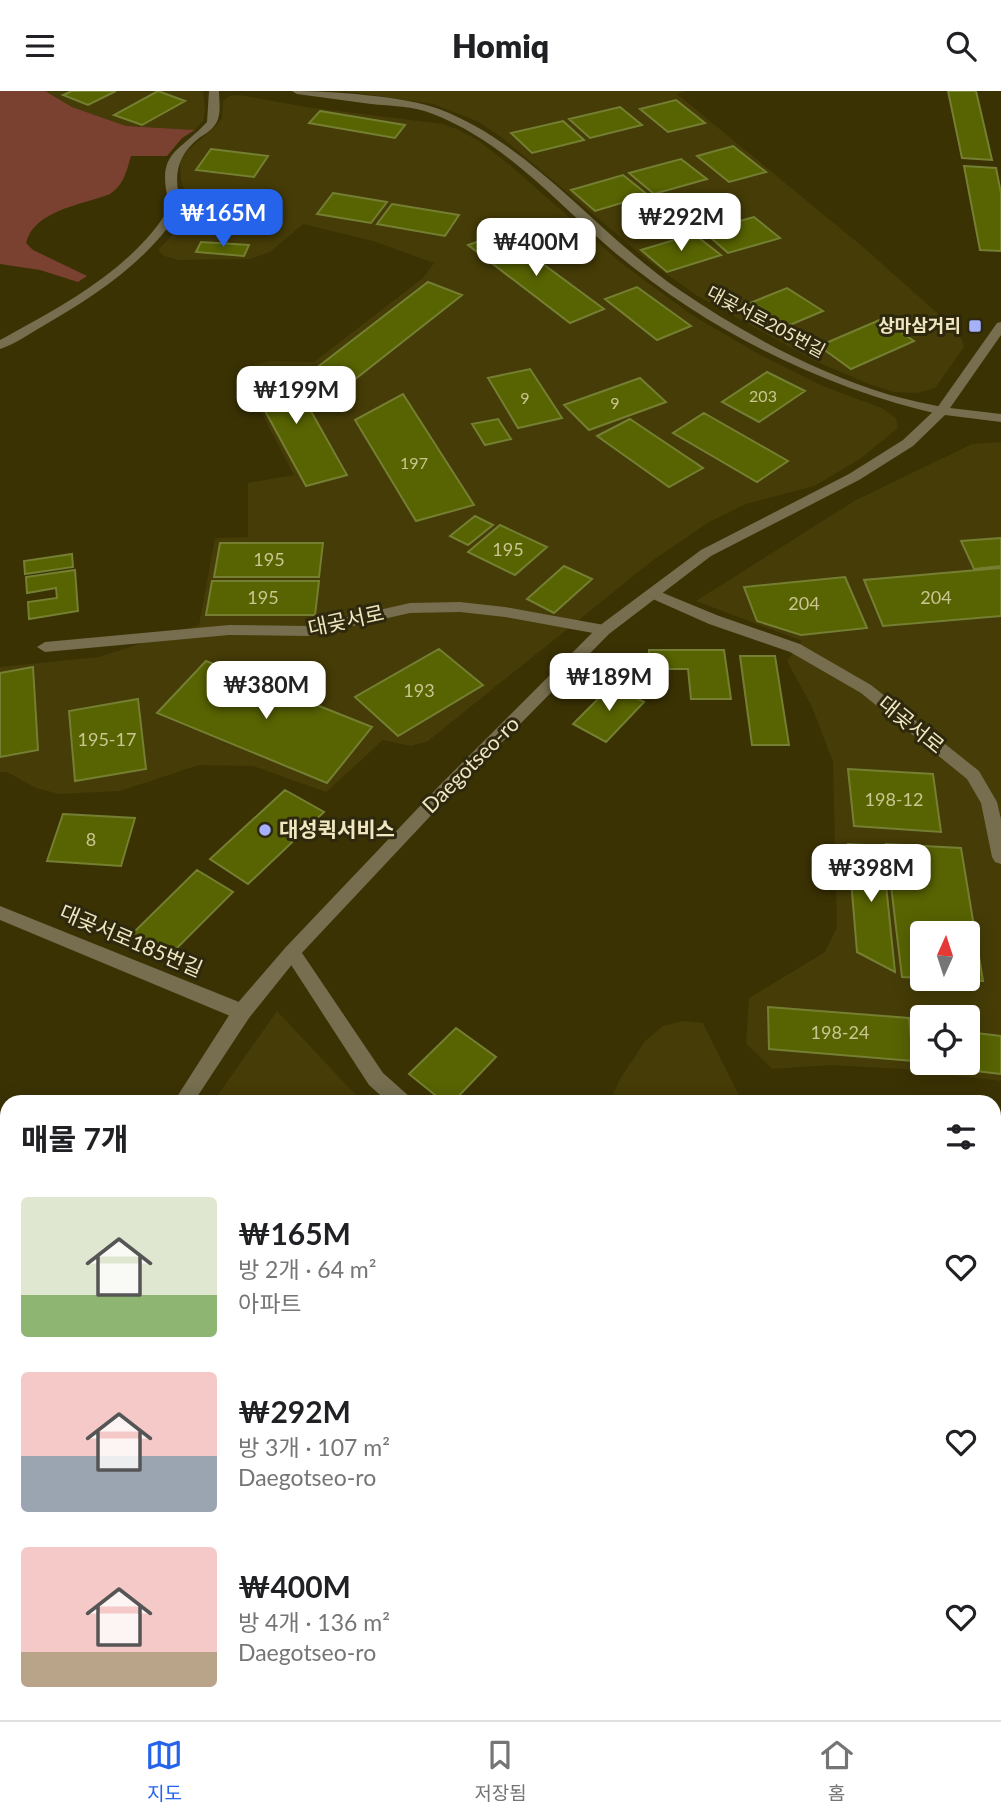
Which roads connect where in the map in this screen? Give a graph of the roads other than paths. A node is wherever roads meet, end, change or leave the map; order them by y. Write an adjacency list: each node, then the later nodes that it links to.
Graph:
1 (214, 91): 4 (street)
2 (297, 91): 5 (street, 대곶서로205번길)
3 (1001, 326): 5 (street, Daegotseo-ro)
4 (0, 345)
5 (942, 411): 6 (street, 대곶서로205번길); 7 (street, Daegotseo-ro)
6 (1001, 418)
7 (650, 593): 8 (street, Daegotseo-ro); 10 (street, 대곶서로)
8 (604, 630): 9 (street, 대곶서로); 12 (street, Daegotseo-ro)
9 (45, 647)
10 (1001, 857)
11 (0, 913): 13 (street, 대곶서로185번길)
12 (292, 952): 13 (street, Daegotseo-ro); 15 (street)
13 (242, 1012): 14 (street, Daegotseo-ro)
14 (187, 1095)
15 (394, 1095)

